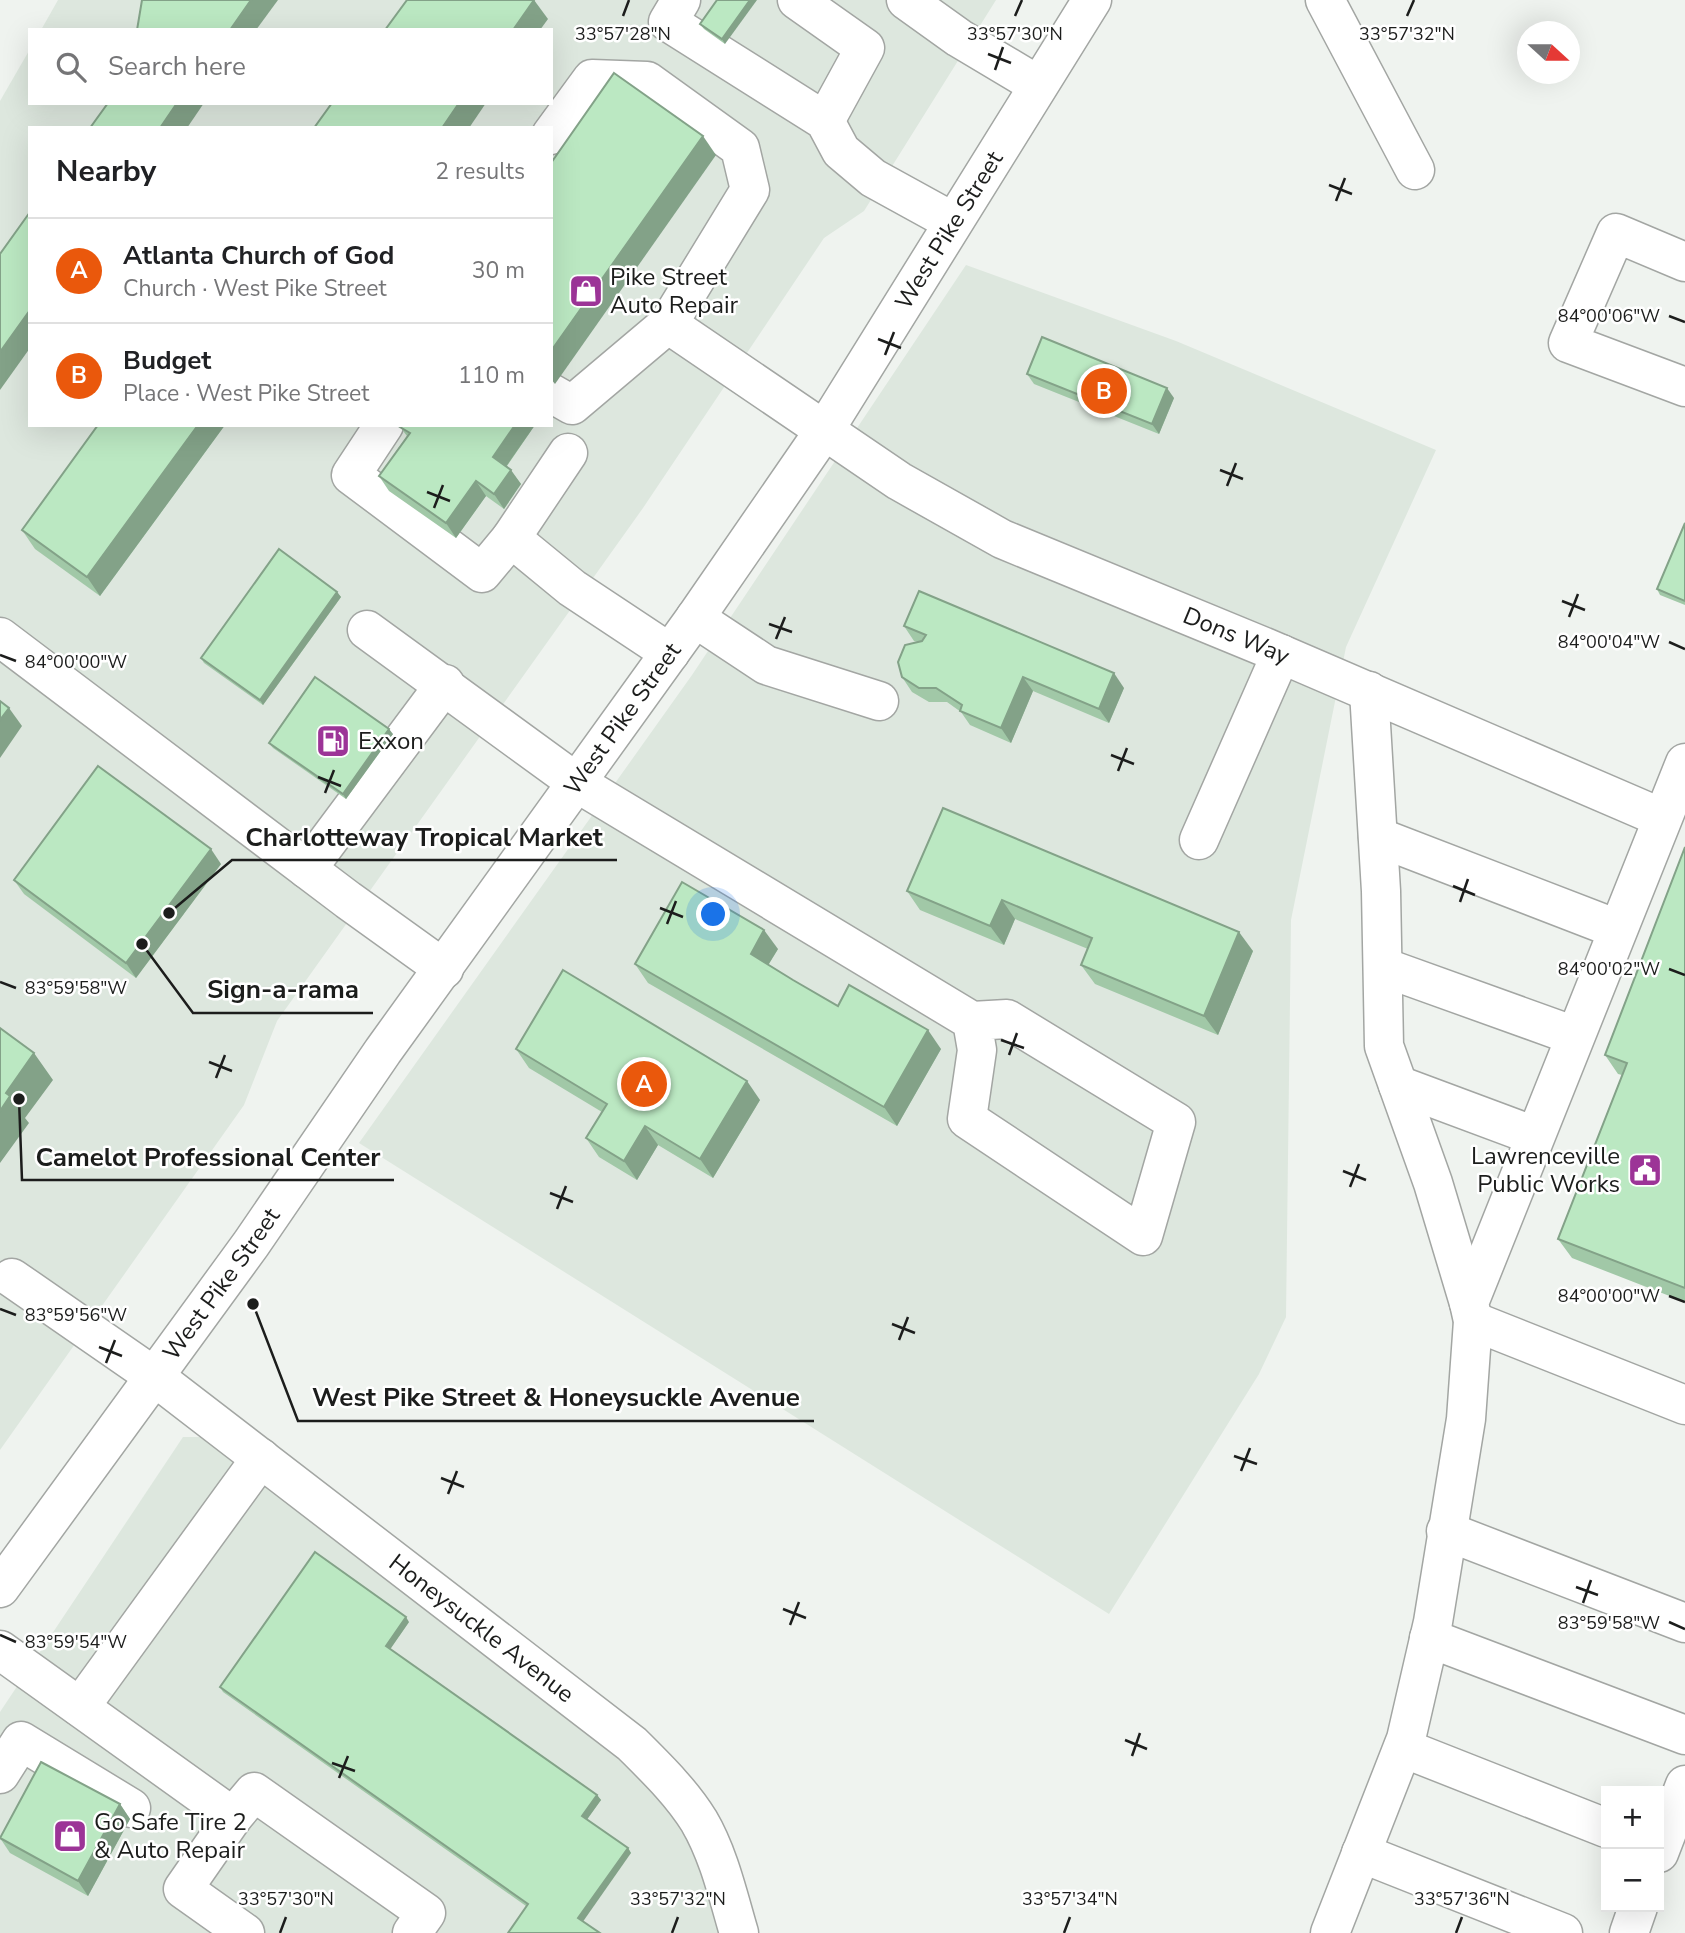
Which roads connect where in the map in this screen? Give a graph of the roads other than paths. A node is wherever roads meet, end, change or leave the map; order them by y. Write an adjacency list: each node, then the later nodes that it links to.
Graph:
1 (681, 0): 7 (main road)
2 (797, 0): 7 (main road)
3 (906, 0): 6 (main road)
4 (1092, 0): 6 (main road, West Pike Street)
5 (1325, 0): 9 (main road)
6 (1038, 85): 10 (main road, West Pike Street)
7 (825, 121): 10 (main road)
8 (553, 132): 12 (main road)
9 (1415, 170)
10 (953, 222): 16 (main road, West Pike Street)
11 (1685, 262): 13 (main road)
12 (668, 324): 14 (main road); 16 (main road, Dons Way)
13 (1685, 387)
14 (553, 394)
15 (383, 427): 18 (main road)
16 (824, 430): 19 (main road, West Pike Street); 23 (main road, Dons Way)
17 (568, 453): 18 (main road)
18 (510, 538): 22 (main road)
19 (695, 618): 22 (main road, West Pike Street); 26 (main road)
20 (368, 630): 24 (main road)
21 (0, 637): 32 (main road)
22 (670, 653): 28 (main road, West Pike Street)
23 (1281, 654): 25 (main road, Dons Way); 31 (main road)
24 (445, 684): 28 (main road); 32 (main road)
25 (1369, 691): 29 (main road, Dons Way); 30 (main road)
26 (879, 701)
27 (1685, 763): 29 (main road)
28 (577, 783): 35 (main road, West Pike Street); 36 (main road)
29 (1662, 818): 33 (main road)
30 (1378, 837): 33 (main road); 34 (main road)
31 (1199, 840)
32 (307, 869): 35 (main road)
33 (1618, 929): 37 (main road)
34 (1383, 967): 37 (main road); 38 (main road)
35 (444, 969): 42 (main road, West Pike Street)
36 (972, 1021): 36 (main road)
37 (1575, 1036): 39 (main road)
38 (1398, 1085): 39 (main road); 41 (main road)
39 (1535, 1136): 41 (main road)
40 (12, 1278): 42 (main road, Honeysuckle Avenue)
41 (1471, 1312): 43 (main road); 45 (main road)
42 (155, 1377): 44 (main road, Honeysuckle Avenue); 46 (main road, West Pike Street)
43 (1685, 1405)
44 (261, 1458): 50 (main road); 63 (main road, Honeysuckle Avenue)
45 (1446, 1531): 47 (main road); 48 (main road)
46 (0, 1588)
47 (1685, 1623)
48 (1429, 1638): 51 (main road); 52 (main road)
49 (0, 1650): 50 (main road)
50 (80, 1707): 56 (main road)
51 (1685, 1735)
52 (1403, 1748): 57 (main road); 59 (main road)
53 (0, 1774): 55 (main road)
54 (1685, 1784): 58 (main road)
55 (131, 1808)
56 (233, 1817): 61 (main road); 62 (main road)
57 (1601, 1826)
58 (1659, 1849)
59 (1361, 1853): 64 (main road); 65 (main road)
60 (1637, 1912): 66 (main road)
61 (245, 1933)
62 (412, 1933)
63 (739, 1933)
64 (1330, 1933)
65 (1563, 1933)
66 (1629, 1933)

